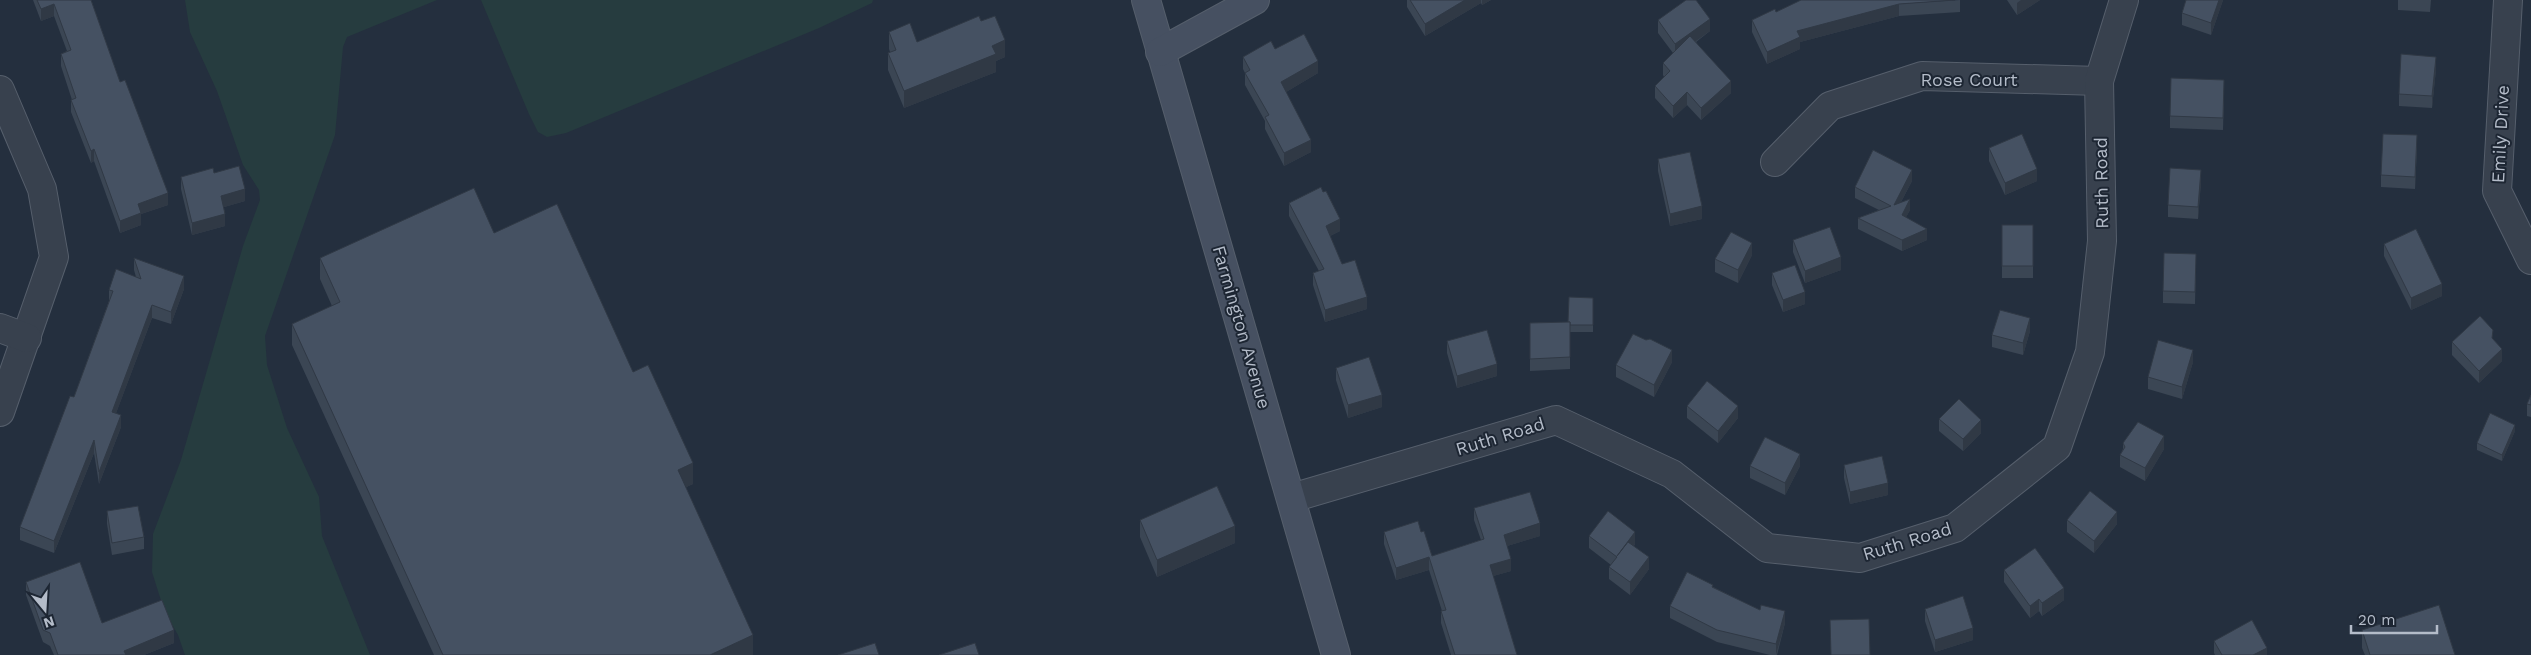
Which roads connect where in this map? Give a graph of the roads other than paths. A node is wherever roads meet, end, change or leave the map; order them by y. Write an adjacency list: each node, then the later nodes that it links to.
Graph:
1 (1146, 0): 5 (main road, Farmington Avenue)
2 (1255, 0): 5 (main road)
3 (2124, 0): 6 (street, Ruth Road)
4 (2508, 0): 9 (street, Emily Drive)
5 (1160, 52): 13 (main road, Farmington Avenue)
6 (2099, 81): 8 (street, Rose Court); 13 (street, Ruth Road)
7 (0, 90): 11 (street)
8 (1775, 162)
9 (2531, 260)
10 (0, 328): 11 (street)
11 (27, 338): 12 (street)
12 (0, 412)
13 (1292, 498): 14 (main road, Farmington Avenue)
14 (1336, 655)

